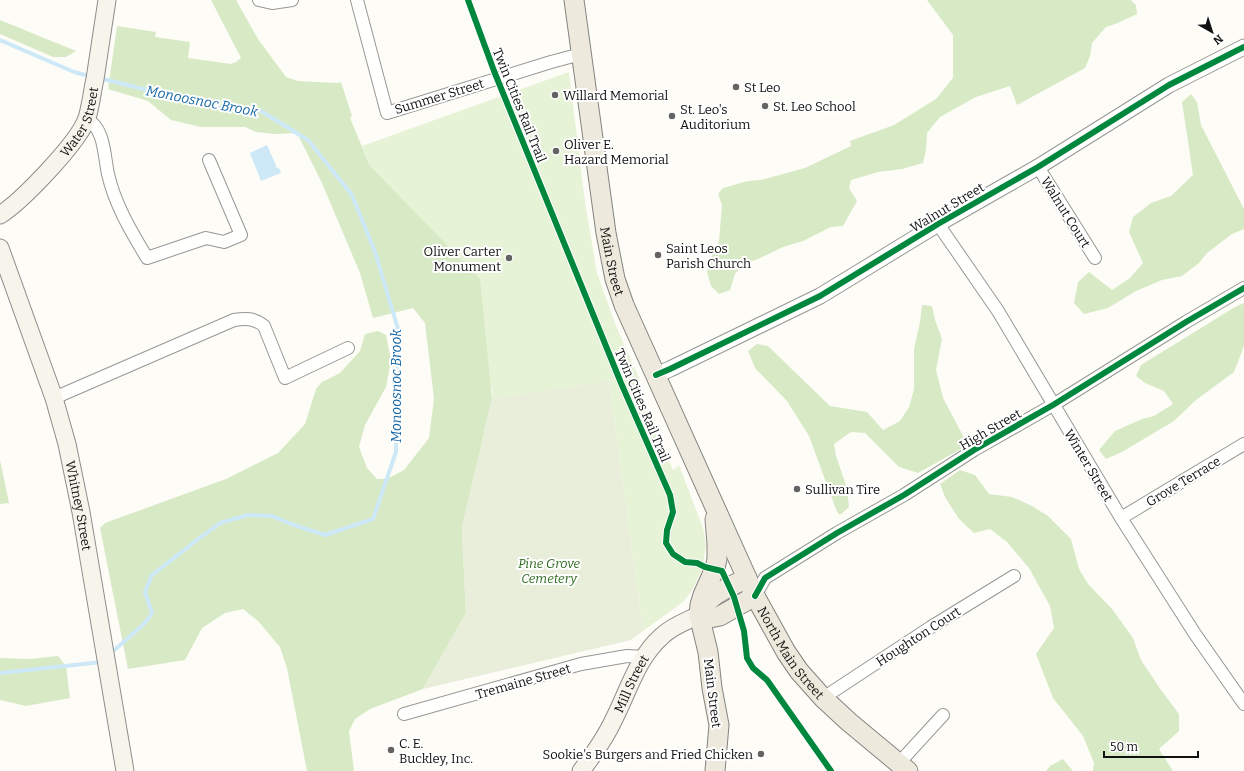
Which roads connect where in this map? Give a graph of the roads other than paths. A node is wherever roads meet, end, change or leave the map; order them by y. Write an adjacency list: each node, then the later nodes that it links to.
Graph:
1 (107, 0): 8 (main road, Water Street)
2 (259, 0): 3 (street)
3 (292, 0)
4 (357, 0): 7 (street, Summer Street)
5 (574, 0): 7 (main road, Main Street)
6 (1244, 46): 10 (street, Walnut Street)
7 (581, 54): 17 (main road, Main Street)
8 (89, 112): 9 (street); 11 (main road, Water Street)
9 (209, 160)
10 (1038, 167): 12 (street, Walnut Street); 14 (street, Walnut Court)
11 (0, 216)
12 (938, 224): 17 (street, Walnut Street); 19 (street, Winter Street)
13 (0, 248): 18 (main road, Whitney Street)
14 (1095, 258)
15 (1244, 288): 19 (street, High Street)
16 (348, 348): 18 (street)
17 (656, 375): 21 (main road, Main Street)
18 (54, 398): 33 (main road, Whitney Street)
19 (1053, 405): 22 (street, Winter Street); 24 (street, High Street)
20 (1244, 444): 22 (street, Grove Terrace)
21 (714, 504): 24 (main road, North Main Street); 26 (main road)
22 (1122, 518): 29 (street, Winter Street)
23 (1014, 576): 28 (street, Houghton Court)
24 (756, 578): 25 (main road, North Main Street); 26 (main road)
25 (755, 596): 26 (main road); 28 (main road, North Main Street)
26 (699, 615): 27 (main road, Mill Street); 35 (main road, Main Street)
27 (644, 657): 30 (street, Tremaine Street); 34 (main road, Mill Street)
28 (823, 698): 32 (main road, North Main Street)
29 (1244, 704)
30 (404, 714)
31 (943, 715): 32 (street)
32 (904, 767)
33 (125, 771)
34 (581, 771)
35 (715, 771)

